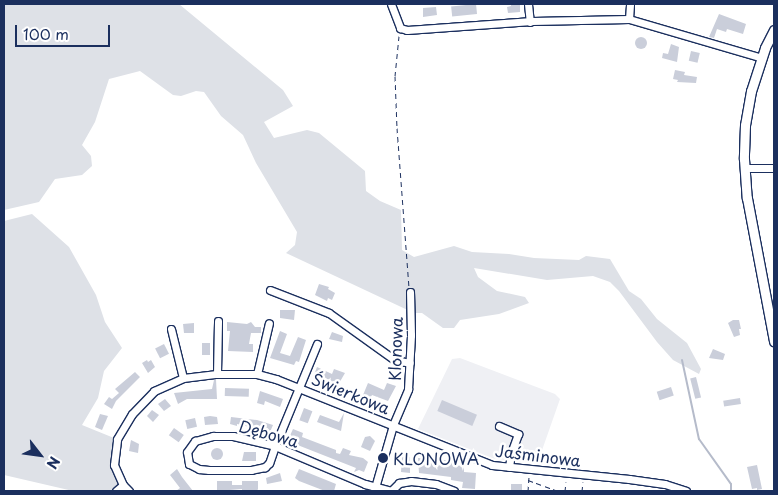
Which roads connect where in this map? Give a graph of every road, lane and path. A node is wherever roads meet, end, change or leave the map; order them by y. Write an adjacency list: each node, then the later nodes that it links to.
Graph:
1 (391, 4): 6 (street)
2 (528, 4): 5 (street)
3 (630, 4): 4 (street)
4 (629, 19): 5 (street); 8 (street)
5 (530, 22): 6 (street)
6 (400, 28): 12 (path)
7 (774, 30): 8 (main road)
8 (762, 58): 9 (main road)
9 (744, 168): 10 (street); 16 (main road)
10 (774, 168)
11 (270, 290): 18 (street)
12 (410, 292): 18 (street, Klonowa)
13 (218, 322): 19 (street)
14 (269, 323): 20 (street)
15 (171, 328): 21 (street)
16 (774, 342)
17 (317, 344): 22 (street, Świerkowa)
18 (410, 363): 23 (street, Klonowa)
19 (217, 374): 20 (street, Świerkowa); 21 (street, Świerkowa)
20 (257, 374): 22 (street, Świerkowa)
21 (183, 378): 32 (street, Świerkowa)
22 (299, 387): 23 (street, Świerkowa); 25 (street, Świerkowa)
23 (393, 425): 27 (street, Jaśminowa); 33 (street, Klonowa)
24 (499, 426): 27 (street)
25 (275, 446): 26 (street, Świerkowa); 26 (street, Dębowa); 33 (street, Dębowa)
26 (265, 467)
27 (510, 467): 28 (street, Jaśminowa)
28 (529, 469): 29 (path); 42 (street, Jaśminowa)
29 (528, 480): 38 (path); 39 (path)
30 (583, 480): 41 (path)
31 (566, 482): 40 (path)
32 (123, 485): 35 (street); 36 (street)
33 (374, 489): 34 (street, Dębowa)
34 (392, 490): 37 (street)
35 (116, 491)
36 (129, 491)
37 (454, 491)
38 (528, 491)
39 (554, 491): 40 (path)
40 (565, 491)
41 (582, 491)
42 (686, 491)

